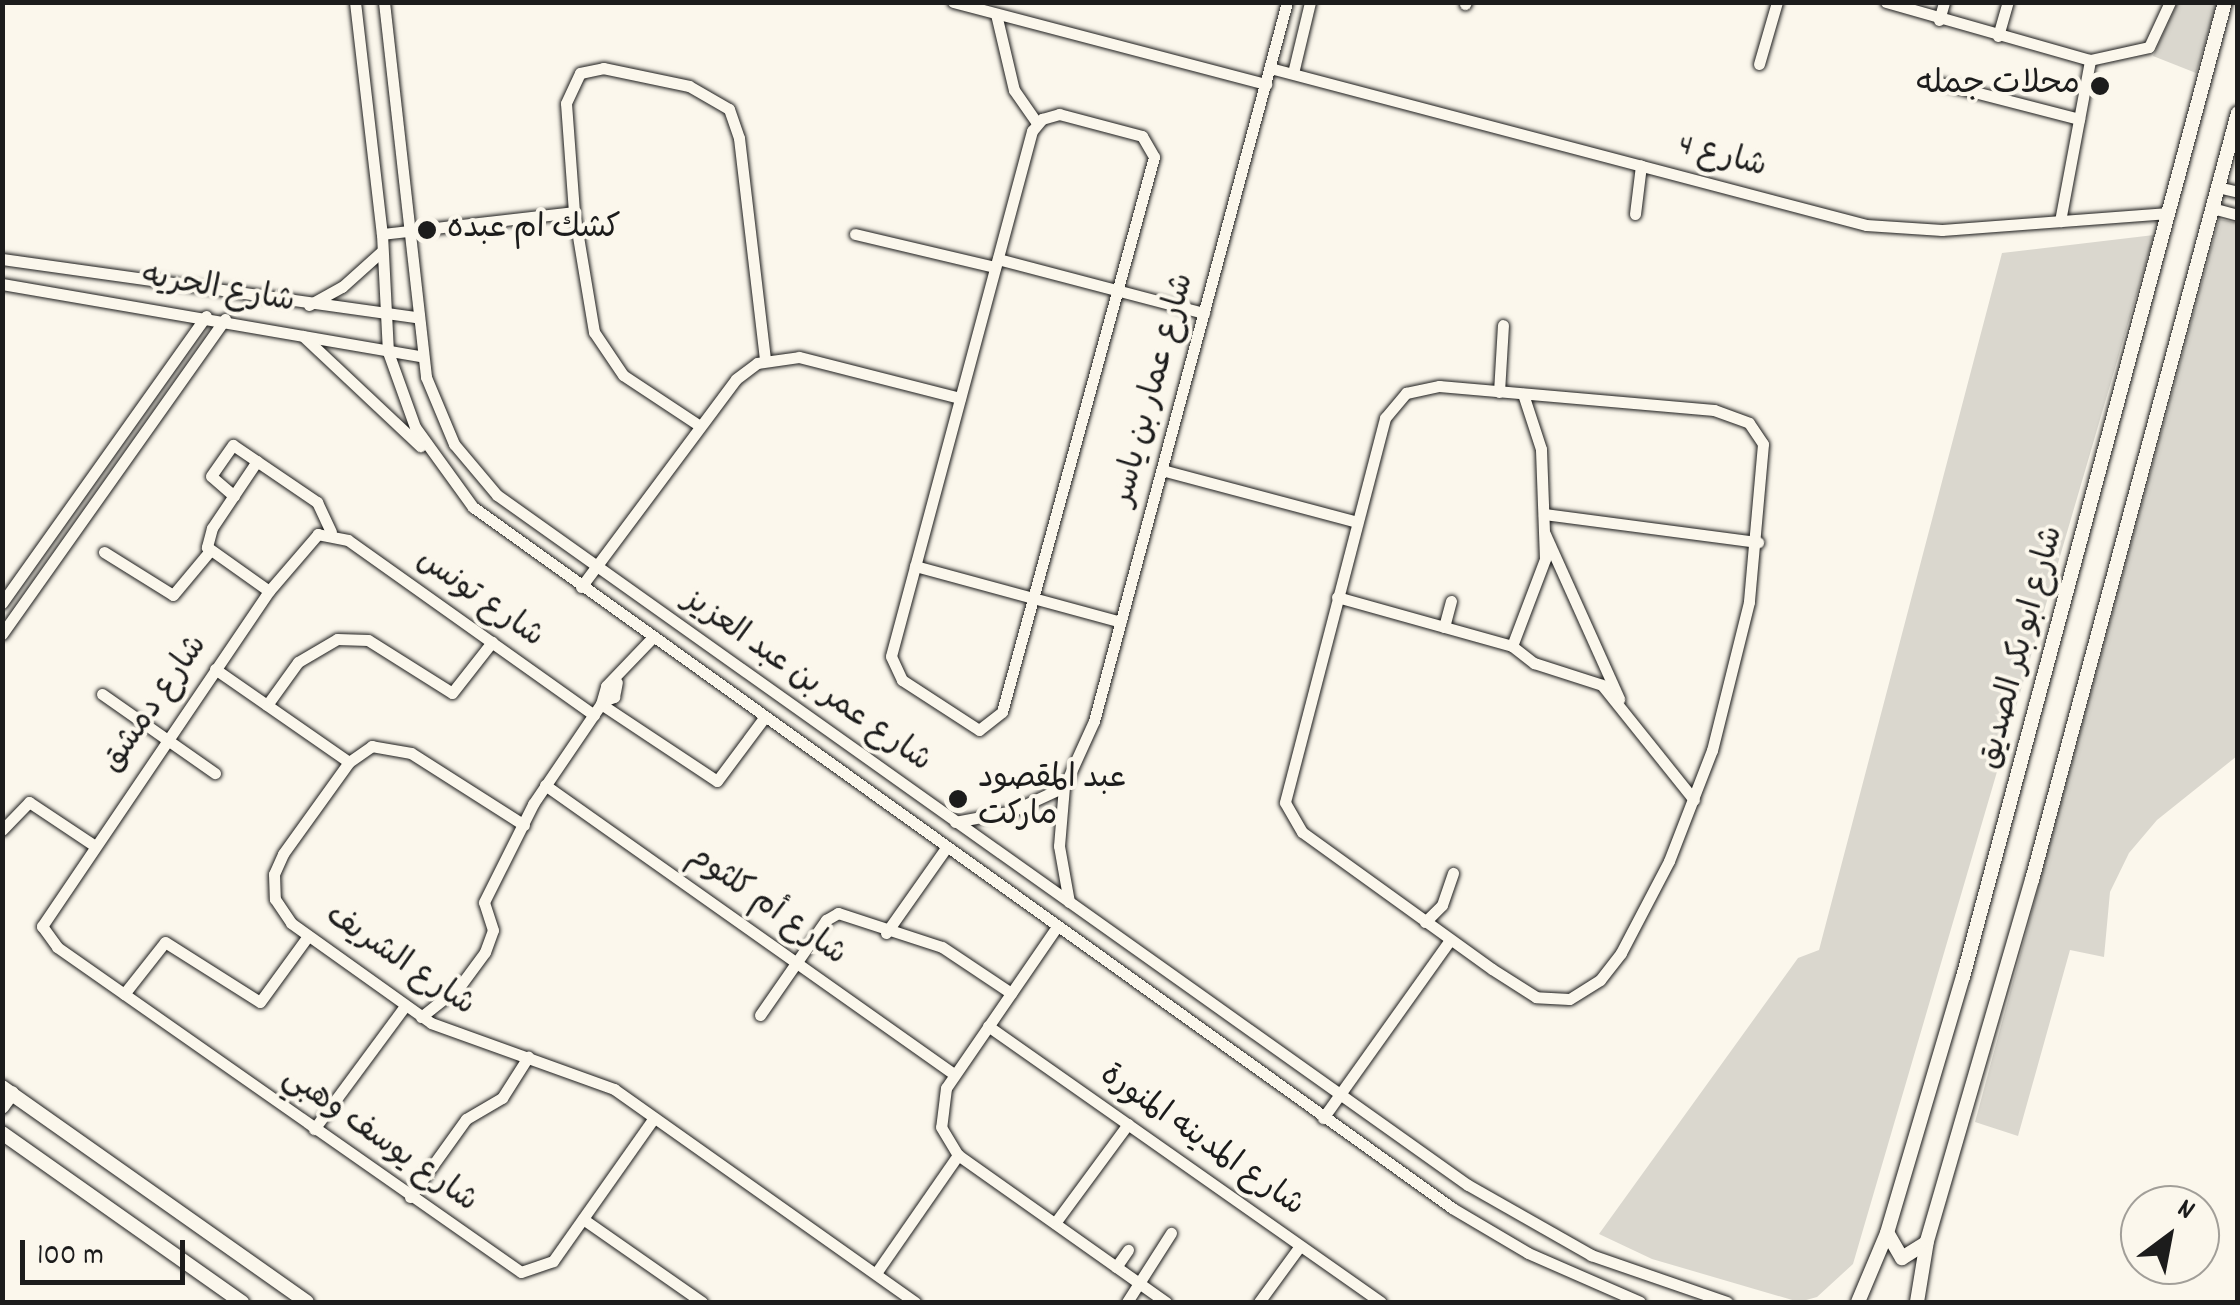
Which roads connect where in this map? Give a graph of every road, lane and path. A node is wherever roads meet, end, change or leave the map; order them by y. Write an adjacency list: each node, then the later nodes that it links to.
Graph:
1 (355, 2): 34 (street, شارع عمر بن عبد العزيز)
2 (384, 2): 33 (street, شارع عمر بن عبد العزيز)
3 (953, 2): 12 (street)
4 (1287, 2): 17 (street, شارع عمار بن ياسر)
5 (1310, 2): 18 (street)
6 (1777, 2): 16 (street)
7 (1886, 2): 13 (street)
8 (1944, 2): 13 (street)
9 (2008, 2): 14 (street)
10 (2170, 2): 15 (street)
11 (2226, 2): 29 (main road, شارع ابو بكر الصديق)
12 (996, 14): 20 (street); 23 (street)
13 (1938, 20): 14 (street)
14 (1998, 36): 15 (street)
15 (2090, 60): 22 (street)
16 (1759, 64)
17 (1270, 68): 18 (street, شارع 4); 20 (street, شارع عمار بن ياسر)
18 (1292, 73): 24 (street, شارع 4)
19 (1932, 82): 22 (street)
20 (1266, 84): 43 (street, شارع عمار بن ياسر)
21 (2238, 113): 25 (main road)
22 (2079, 119): 32 (street)
23 (1037, 123): 38 (street); 40 (street)
24 (1641, 165): 30 (street); 32 (street, شارع 4)
25 (2218, 187): 26 (street); 27 (main road)
26 (2238, 192)
27 (2212, 208): 31 (street); 133 (main road)
28 (574, 212): 33 (street); 51 (street); 55 (street)
29 (2168, 213): 32 (street, شارع 4); 132 (main road, شارع ابو بكر الصديق)
30 (1635, 214)
31 (2238, 215)
32 (2060, 220)
33 (408, 232): 34 (street); 45 (street, شارع عمر بن عبد العزيز)
34 (382, 234): 36 (street, شارع عمر بن عبد العزيز)
35 (855, 234): 38 (street)
36 (381, 252): 41 (street); 42 (street, شارع عمر بن عبد العزيز)
37 (2, 258): 41 (street, شارع الحريه)
38 (996, 263): 40 (street); 54 (street)
39 (2, 284): 44 (street, شارع الحريه)
40 (1118, 290): 43 (street); 76 (street)
41 (308, 306): 42 (street, شارع الحريه)
42 (384, 313): 45 (street, شارع الحريه); 49 (street, شارع عمر بن عبد العزيز)
43 (1204, 313): 60 (street, شارع عمار بن ياسر)
44 (206, 316): 46 (street, شارع الحريه); 56 (street)
45 (415, 317): 50 (street, شارع عمر بن عبد العزيز)
46 (225, 319): 48 (street, شارع الحريه); 57 (street)
47 (1504, 325): 52 (street)
48 (299, 333): 49 (street, شارع الحريه); 59 (street)
49 (388, 352): 50 (street, شارع الحريه); 59 (street, شارع عمر بن عبد العزيز)
50 (423, 358): 72 (street, شارع عمر بن عبد العزيز)
51 (765, 360): 54 (street); 55 (street)
52 (1499, 392): 53 (street); 65 (street)
53 (1524, 394): 64 (street); 68 (street)
54 (960, 398): 71 (street)
55 (700, 426): 72 (street)
56 (118, 441): 57 (street); 61 (street)
57 (132, 450): 62 (street)
58 (257, 461): 63 (street); 63 (street); 66 (street)
59 (434, 461): 73 (street, شارع عمر بن عبد العزيز)
60 (1162, 470): 65 (street); 79 (street, شارع عمار بن ياسر)
61 (93, 475): 62 (street); 78 (street)
62 (108, 485): 81 (street)
63 (234, 496): 70 (street)
64 (1544, 514): 67 (street); 68 (street)
65 (1356, 522): 75 (street)
66 (331, 532): 74 (street, شارع دمشق); 83 (street, شارع تونس)
67 (1544, 532): 84 (street); 87 (street)
68 (1758, 542): 96 (street)
69 (104, 552): 70 (street)
70 (209, 552): 74 (street)
71 (915, 566): 76 (street); 76 (street)
72 (596, 567): 73 (street); 97 (street, شارع عمر بن عبد العزيز)
73 (581, 587): 82 (street, شارع عمر بن عبد العزيز)
74 (269, 591): 85 (street, شارع دمشق)
75 (1337, 597): 80 (street); 104 (street)
76 (1035, 598): 79 (street)
77 (1451, 601): 80 (street)
78 (2, 603)
79 (1121, 622): 95 (street, شارع عمار بن ياسر)
80 (1444, 627): 84 (street)
81 (2, 634)
82 (652, 638): 89 (street); 90 (street, شارع عمر بن عبد العزيز)
83 (492, 642): 88 (street); 89 (street, شارع تونس)
84 (1512, 646): 87 (street)
85 (215, 668): 88 (street); 91 (street, شارع دمشق)
86 (102, 694): 91 (street)
87 (1621, 703): 96 (street)
88 (267, 705): 92 (street)
89 (599, 707): 90 (street, شارع تونس); 94 (street)
90 (764, 718): 101 (street, شارع عمر بن عبد العزيز)
91 (166, 739): 93 (street); 100 (street, شارع دمشق)
92 (349, 762): 98 (street); 108 (street, شارع الشريف)
93 (215, 773)
94 (546, 785): 98 (street); 110 (street, شارع أم كلثوم)
95 (1064, 787): 97 (street); 103 (street, شارع عمار بن ياسر)
96 (1694, 800): 109 (street)
97 (955, 822): 103 (street, شارع عمر بن عبد العزيز)
98 (524, 825): 114 (street)
99 (2, 830): 100 (street)
100 (92, 844): 105 (street, شارع دمشق)
101 (946, 848): 106 (street, شارع عمر بن عبد العزيز); 107 (street)
102 (1453, 873): 104 (street)
103 (1069, 902): 120 (street, شارع عمر بن عبد العزيز)
104 (1426, 922): 109 (street)
105 (42, 926): 112 (street, شارع يوسف وهبي)
106 (1056, 928): 111 (street); 123 (street, شارع عمر بن عبد العزيز)
107 (886, 933): 110 (street); 111 (street)
108 (308, 936): 112 (street); 113 (street, شارع الشريف)
109 (1450, 940): 120 (street)
110 (797, 962): 115 (street); 118 (street, شارع أم كلثوم)
111 (1011, 993): 116 (street)
112 (124, 994): 125 (street, شارع يوسف وهبي)
113 (404, 1006): 114 (street, شارع الشريف); 125 (street)
114 (421, 1016): 117 (street, شارع الشريف)
115 (760, 1016)
116 (988, 1026): 118 (street); 124 (street, شارع المدينه المنورة)
117 (528, 1057): 122 (street, شارع الشريف); 128 (street)
118 (954, 1074): 127 (street)
119 (7, 1090): 121 (main road); 140 (main road)
120 (1340, 1094): 123 (street); 148 (street, شارع عمر بن عبد العزيز)
121 (2, 1107)
122 (654, 1118): 129 (street, شارع يوسف وهبي); 137 (street, شارع الشريف)
123 (1323, 1118): 147 (street, شارع عمر بن عبد العزيز)
124 (1128, 1124): 130 (street); 134 (street, شارع المدينه المنورة)
125 (314, 1129): 128 (street, شارع يوسف وهبي)
126 (2, 1132): 139 (main road)
127 (958, 1155): 130 (street); 137 (street)
128 (410, 1197): 129 (street, شارع يوسف وهبي)
129 (583, 1219): 141 (street)
130 (1055, 1223): 136 (street)
131 (1171, 1233): 138 (street)
132 (1888, 1234): 133 (main road); 149 (main road, شارع ابو بكر الصديق)
133 (1927, 1241): 150 (main road)
134 (1300, 1246): 145 (street); 146 (street, شارع المدينه المنورة)
135 (1128, 1250): 136 (street)
136 (1116, 1267): 138 (street)
137 (876, 1273): 142 (street, شارع الشريف)
138 (1138, 1282): 143 (street); 144 (street)
139 (242, 1302)
140 (307, 1302)
141 (702, 1302)
142 (915, 1302)
143 (1126, 1302)
144 (1166, 1302)
145 (1259, 1302)
146 (1382, 1302)
147 (1640, 1302)
148 (1728, 1302)
149 (1858, 1302)
150 (1917, 1302)

